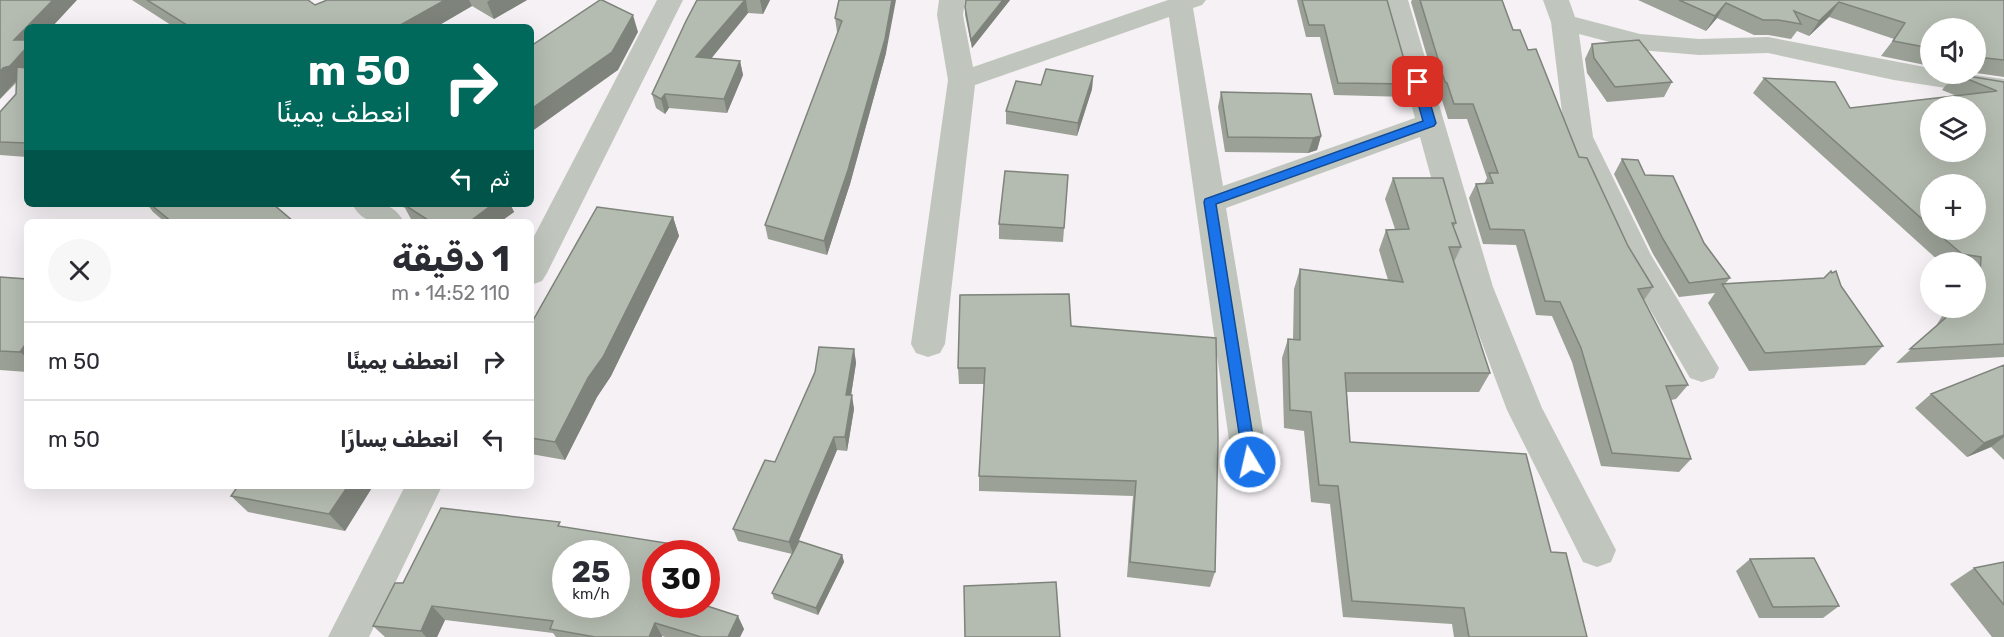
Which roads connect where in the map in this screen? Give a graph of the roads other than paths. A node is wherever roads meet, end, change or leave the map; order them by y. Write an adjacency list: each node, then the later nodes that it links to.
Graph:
1 (952, 0): 6 (street)
2 (1395, 0): 8 (street)
3 (1186, 2): 6 (street); 9 (street)
4 (661, 3): 12 (street)
5 (1560, 11): 7 (street); 14 (street)
6 (962, 80): 13 (street)
7 (2004, 88)
8 (1430, 123): 9 (street); 17 (street)
9 (1210, 202): 15 (street)
10 (371, 207): 11 (street)
11 (385, 219)
12 (534, 267)
13 (928, 344)
14 (1702, 368)
15 (1250, 462)
16 (422, 489): 18 (street)
17 (1597, 550)
18 (348, 637)

